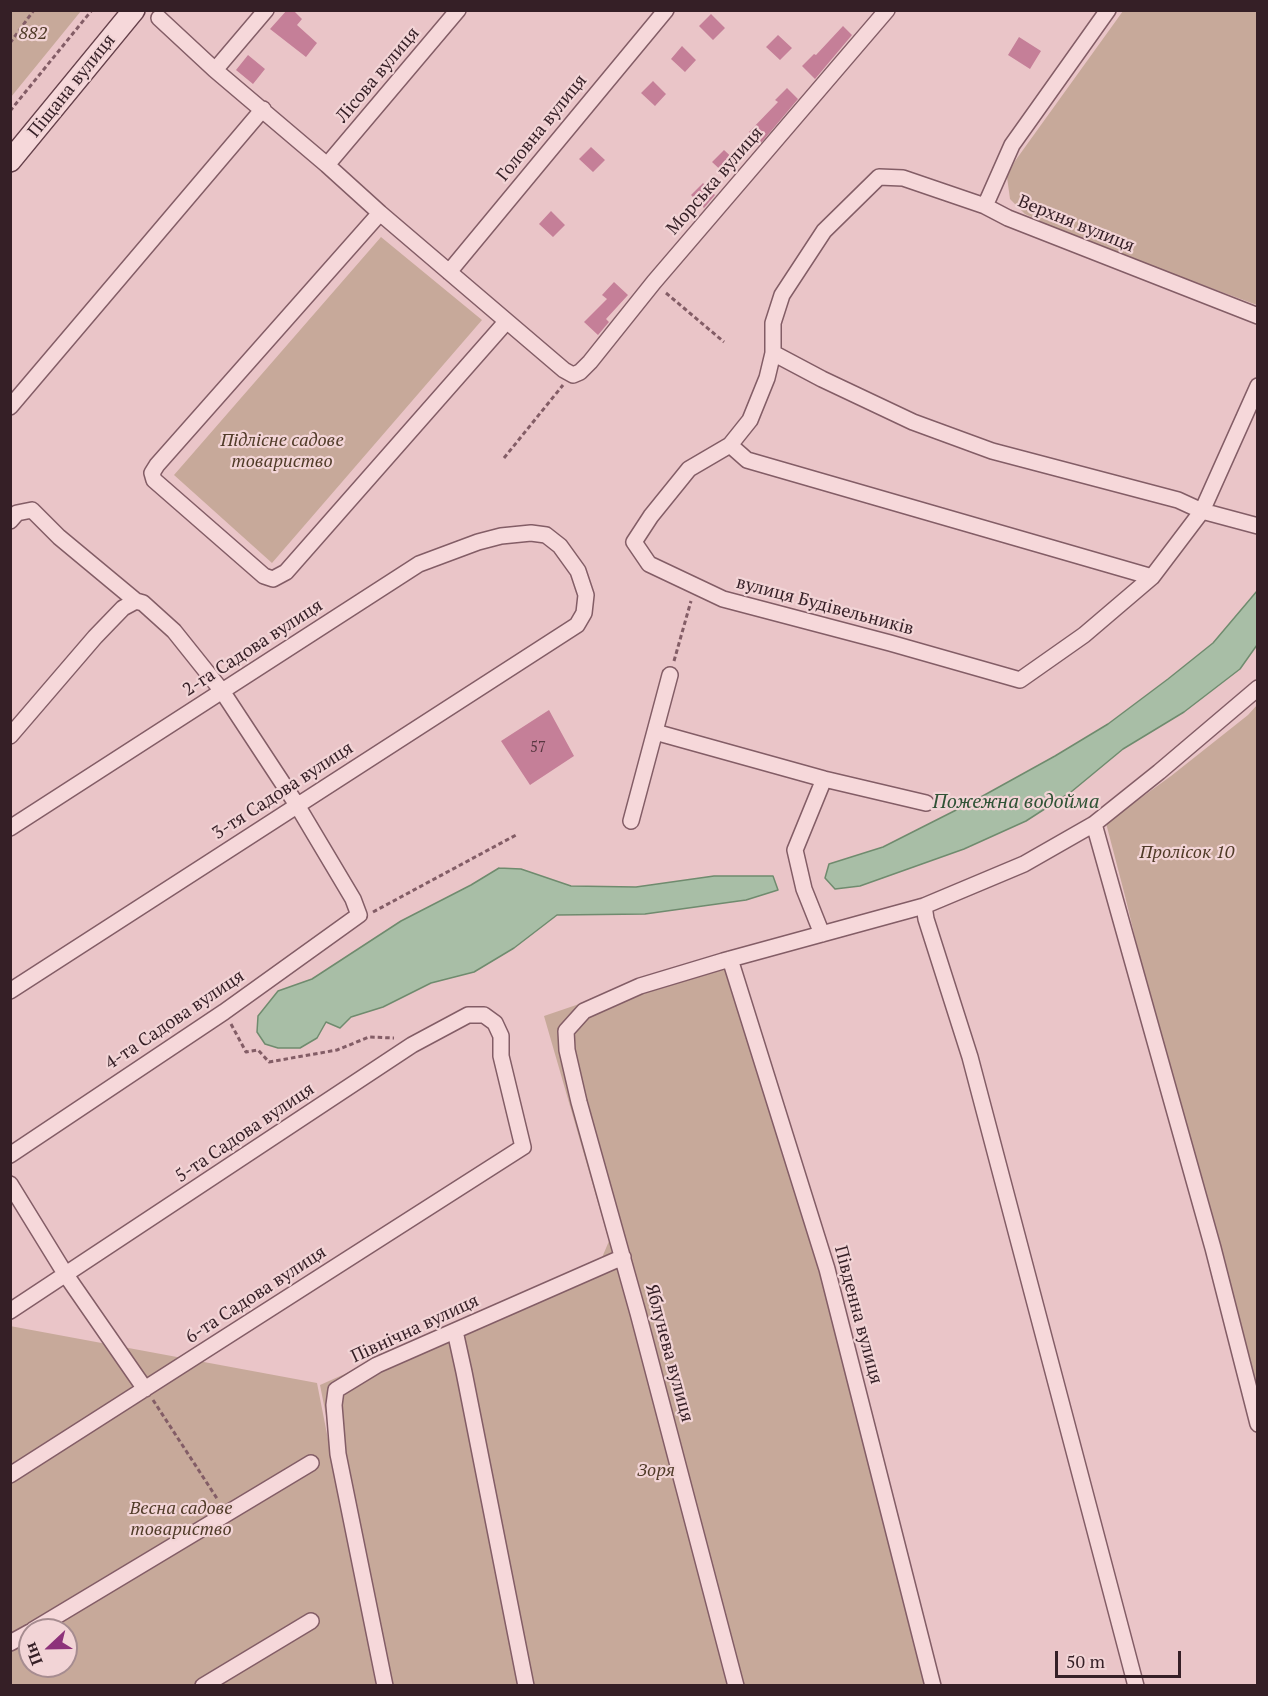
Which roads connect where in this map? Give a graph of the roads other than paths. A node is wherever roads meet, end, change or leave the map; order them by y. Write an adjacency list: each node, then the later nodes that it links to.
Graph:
1 (134, 10): 10 (street, Піщана вулиця)
2 (266, 10): 8 (street)
3 (458, 10): 11 (street, Лісова вулиця)
4 (666, 10): 14 (street, Головна вулиця)
5 (887, 10): 16 (street, Морська вулиця)
6 (1108, 10): 12 (street)
7 (159, 18): 8 (street)
8 (215, 70): 9 (street)
9 (263, 110): 11 (street); 19 (street)
10 (10, 161)
11 (327, 165): 13 (street)
12 (985, 206): 15 (street, Верхня вулиця); 17 (street, Верхня вулиця)
13 (380, 213): 14 (street); 16 (street)
14 (449, 272): 16 (street)
15 (1257, 316)
16 (506, 322)
17 (773, 353): 20 (street); 21 (street)
18 (1257, 386): 21 (street)
19 (10, 407)
20 (730, 445): 25 (street); 25 (street, вулиця Будівельників)
21 (1202, 510): 23 (street); 25 (street)
22 (10, 521): 26 (street)
23 (1257, 526)
24 (531, 533): 29 (street, 2-га Садова вулиця); 34 (street, 3-тя Садова вулиця)
25 (1152, 577)
26 (136, 601): 29 (street); 31 (street)
27 (670, 675): 30 (street)
28 (1257, 688): 36 (street)
29 (222, 691): 34 (street); 37 (street, 2-га Садова вулиця)
30 (655, 732): 32 (street); 35 (street)
31 (10, 736)
32 (824, 779): 33 (street); 39 (street)
33 (926, 803)
34 (297, 805): 41 (street, 3-тя Садова вулиця); 43 (street, 4-та Садова вулиця)
35 (631, 821)
36 (1094, 824): 38 (street); 50 (street)
37 (10, 828)
38 (924, 906): 39 (street); 60 (street)
39 (822, 934): 40 (street)
40 (730, 959): 45 (street, Яблунева вулиця); 59 (street, Південна вулиця)
41 (10, 991)
42 (523, 1147): 46 (street, 5-та Садова вулиця); 49 (street, 6-та Садова вулиця)
43 (10, 1155)
44 (10, 1184): 46 (street)
45 (623, 1257): 48 (street, Північна вулиця); 58 (street, Яблунева вулиця)
46 (66, 1275): 47 (street, 5-та Садова вулиця); 49 (street)
47 (10, 1311)
48 (455, 1331): 56 (street, Північна вулиця); 57 (street)
49 (145, 1389): 52 (street, 6-та Садова вулиця)
50 (1257, 1424)
51 (311, 1463): 53 (street)
52 (10, 1475)
53 (53, 1618)
54 (311, 1621): 55 (street)
55 (203, 1686)
56 (385, 1686)
57 (526, 1686)
58 (736, 1686)
59 (933, 1686)
60 (1136, 1686)

